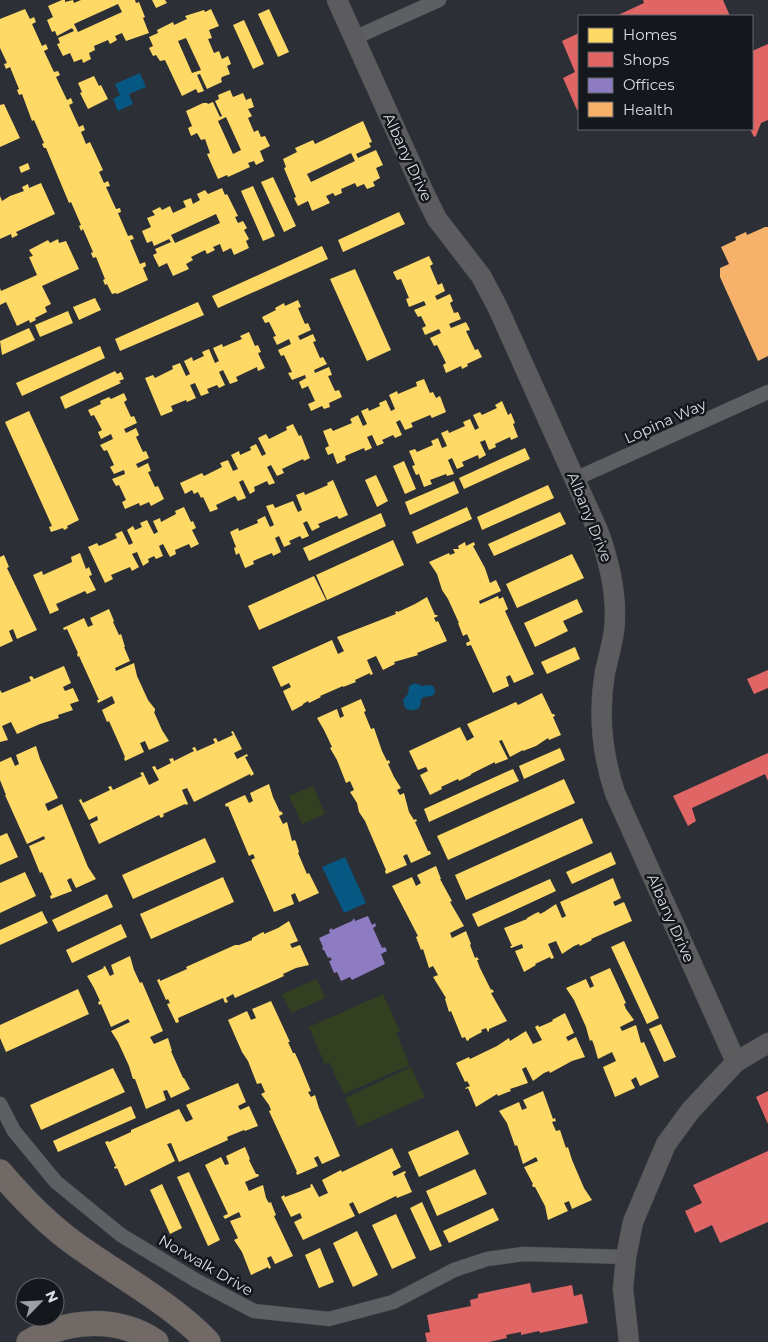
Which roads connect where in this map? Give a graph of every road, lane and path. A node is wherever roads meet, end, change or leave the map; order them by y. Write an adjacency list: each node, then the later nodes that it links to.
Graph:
1 (337, 0): 3 (street, Albany Drive)
2 (439, 0): 3 (street)
3 (354, 38): 5 (street, Albany Drive)
4 (768, 392): 5 (street, Lopina Way)
5 (575, 479): 7 (street, Albany Drive)
6 (768, 1043): 7 (street)
7 (736, 1062): 10 (street)
8 (0, 1104): 10 (street, Norwalk Drive)
9 (0, 1172): 13 (highway)
10 (626, 1257): 14 (street)
11 (29, 1342): 12 (highway)
12 (156, 1342)
13 (208, 1342)
14 (629, 1342)

